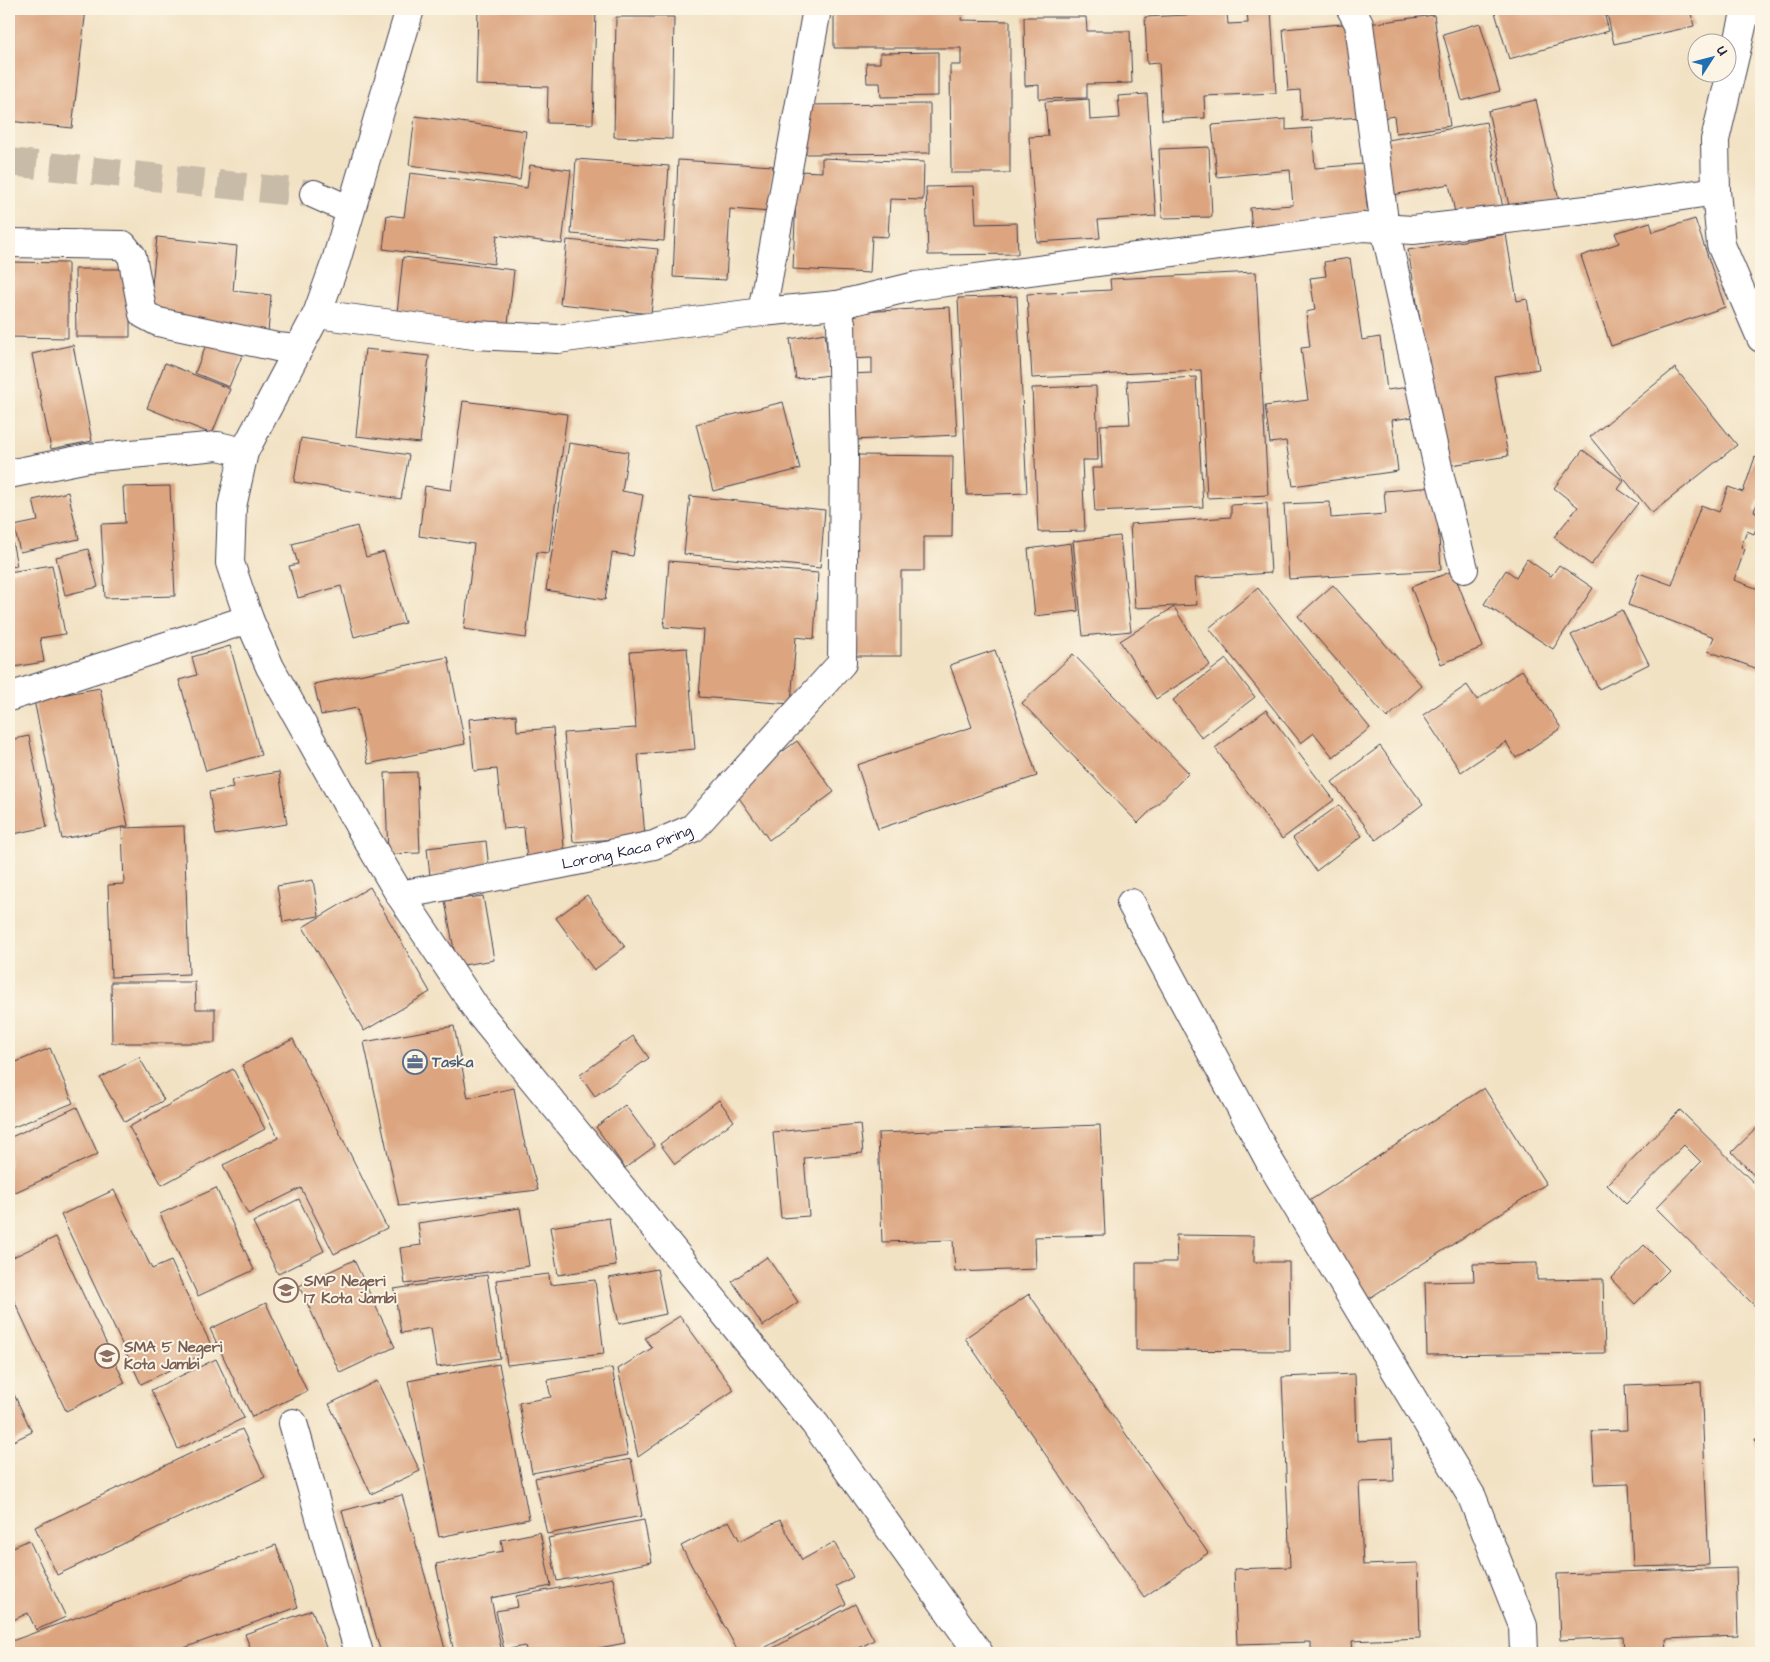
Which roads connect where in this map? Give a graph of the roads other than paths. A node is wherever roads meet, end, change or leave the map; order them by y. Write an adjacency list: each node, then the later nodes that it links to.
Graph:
1 (410, 9): 7 (street)
2 (817, 9): 11 (street)
3 (1351, 9): 8 (street)
4 (1746, 9): 5 (street)
5 (1716, 191): 8 (street); 13 (street)
6 (314, 194): 7 (street)
7 (350, 210): 12 (street)
8 (1385, 229): 10 (street); 17 (street)
9 (9, 243): 14 (street)
10 (837, 305): 11 (street); 20 (street, Lorong Kaca Piring)
11 (762, 312): 12 (street)
12 (317, 314): 14 (street)
13 (1761, 338)
14 (298, 349): 15 (street)
15 (244, 452): 16 (street); 18 (street)
16 (9, 474)
17 (1464, 569)
18 (249, 618): 19 (street); 20 (street)
19 (9, 697)
20 (400, 895): 24 (street)
21 (1131, 903): 25 (street)
22 (293, 1423): 23 (street)
23 (359, 1653)
24 (979, 1653)
25 (1524, 1653)

